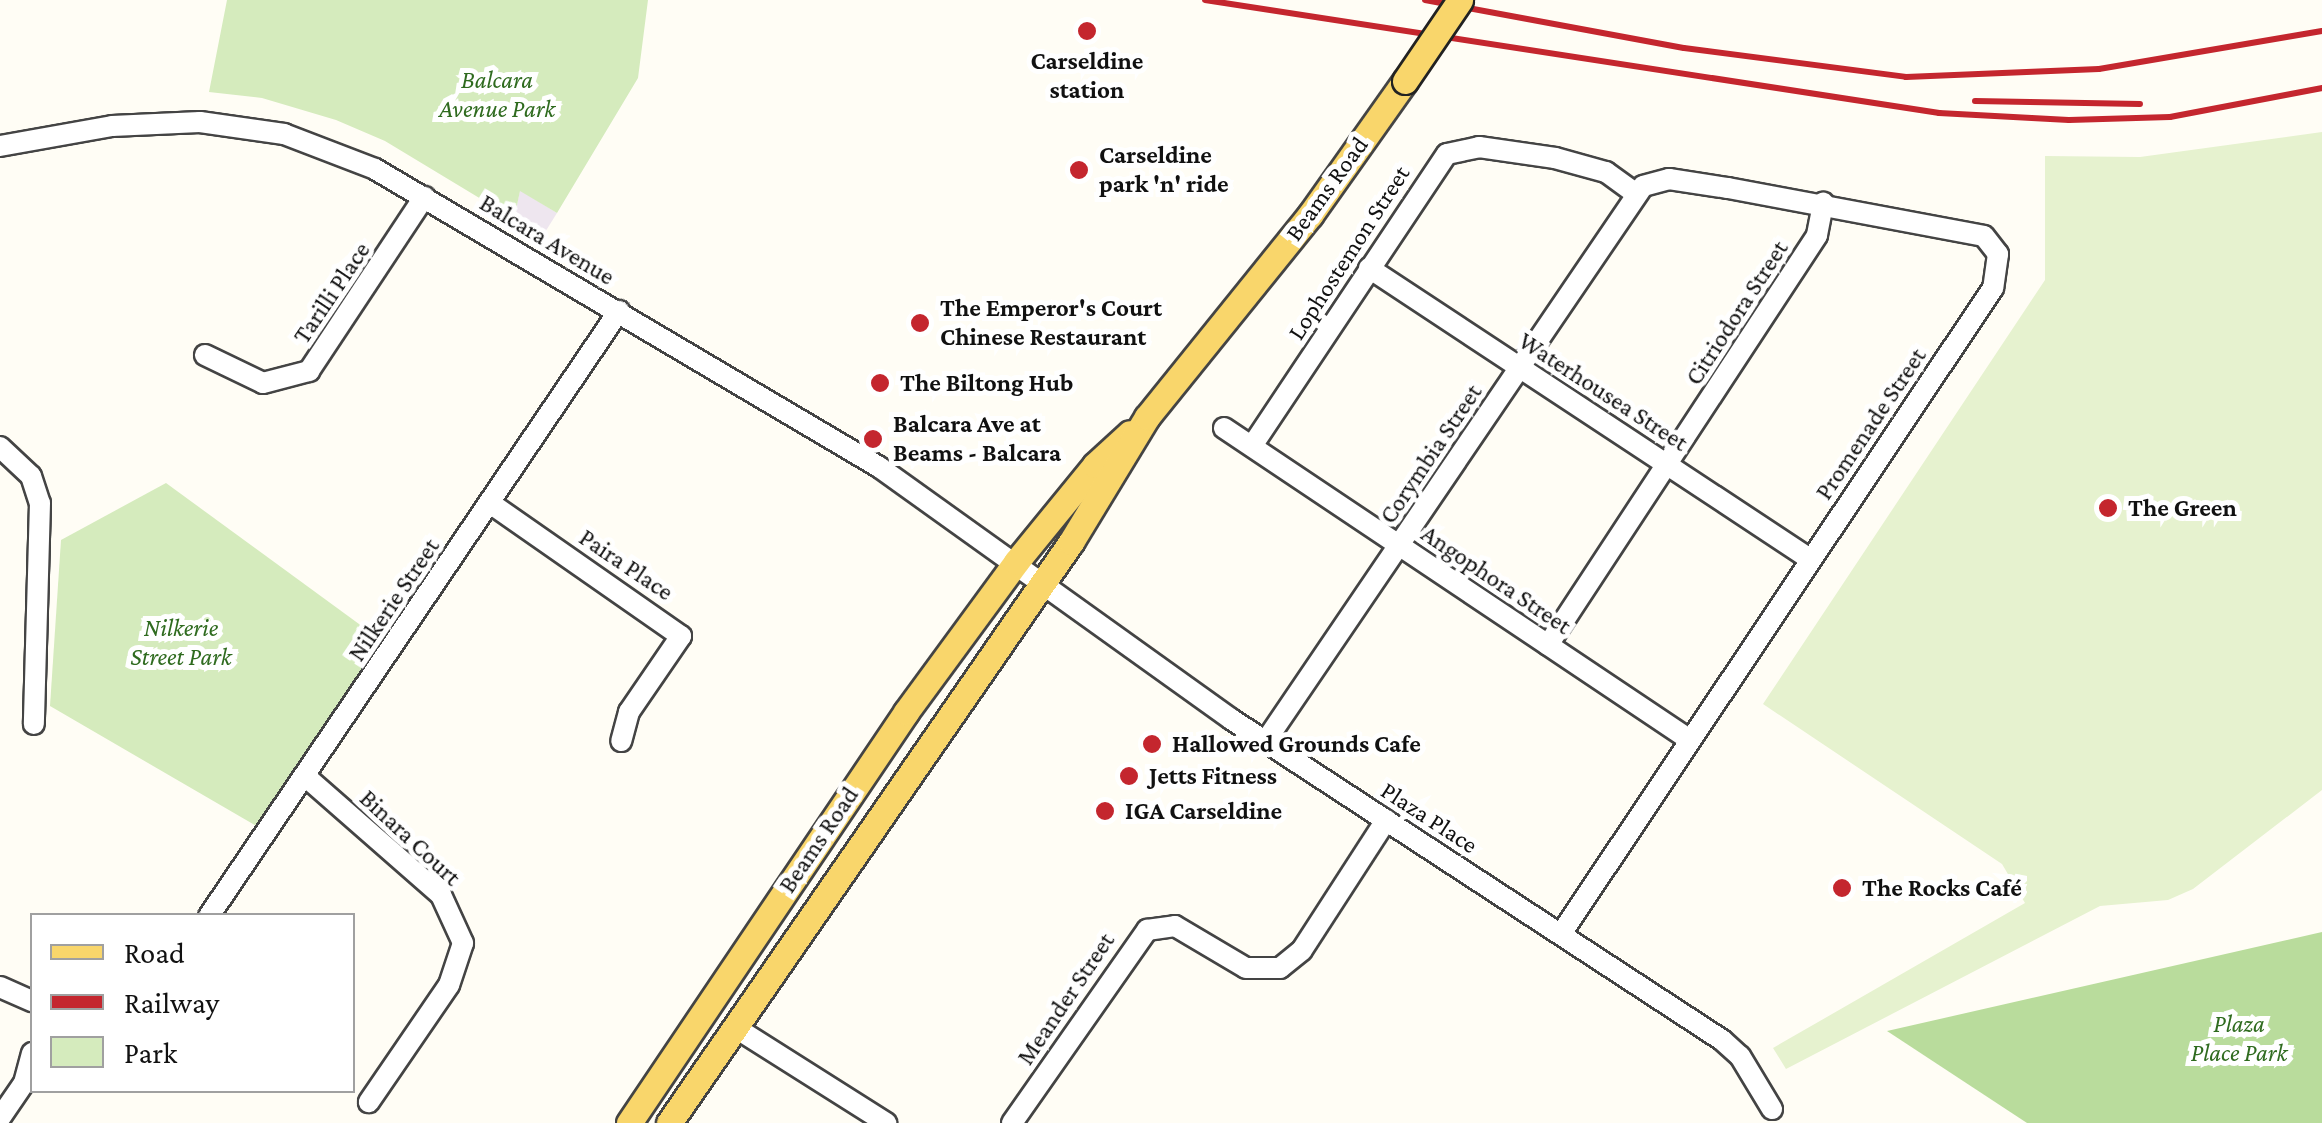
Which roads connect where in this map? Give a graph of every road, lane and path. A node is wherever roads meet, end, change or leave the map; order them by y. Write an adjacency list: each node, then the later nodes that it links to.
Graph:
1 (1460, 0): 10 (main road, Beams Road, bridge)
2 (0, 146): 4 (street, Balcara Avenue)
3 (1635, 193): 5 (street, Promenade Street); 6 (street, Lophostemon Street); 9 (street, Corymbia Street)
4 (424, 197): 7 (street, Balcara Avenue); 8 (street, Tarilli Place)
5 (1823, 203): 14 (street, Citriodora Street); 17 (street, Promenade Street)
6 (1369, 268): 9 (street, Waterhousea Street); 12 (street, Lophostemon Street)
7 (619, 312): 15 (street, Nilkerie Street); 18 (street, Balcara Avenue)
8 (204, 355)
9 (1519, 367): 14 (street, Waterhousea Street); 16 (street, Corymbia Street)
10 (1147, 417): 18 (main road, Beams Road); 19 (main road, Beams Road)
11 (1224, 428): 12 (street, Angophora Street)
12 (1252, 446): 16 (street, Angophora Street)
13 (0, 447): 21 (street)
14 (1668, 465): 17 (street, Waterhousea Street); 20 (street, Citriodora Street)
15 (490, 503): 22 (street, Paira Place); 25 (street, Nilkerie Street)
16 (1400, 546): 20 (street, Angophora Street); 24 (street, Corymbia Street)
17 (1810, 559): 23 (street, Promenade Street)
18 (1016, 562): 19 (street); 36 (main road, Beams Road)
19 (1043, 582): 24 (street, Plaza Place); 31 (main road, Beams Road)
20 (1548, 646): 23 (street, Angophora Street)
21 (34, 724)
22 (621, 740)
23 (1690, 740): 28 (street, Promenade Street)
24 (1265, 742): 26 (street, Plaza Place)
25 (305, 776): 27 (street, Nilkerie Street); 33 (street, Binara Court)
26 (1386, 820): 28 (street, Plaza Place); 39 (street, Meander Street)
27 (211, 913)
28 (1561, 934): 34 (street, Plaza Place)
29 (0, 987): 30 (street)
30 (30, 1000)
31 (736, 1028): 37 (main road, Beams Road); 38 (street)
32 (30, 1061): 35 (street)
33 (370, 1102)
34 (1772, 1109)
35 (0, 1118)
36 (629, 1123)
37 (669, 1123)
38 (886, 1123)
39 (1012, 1123)

